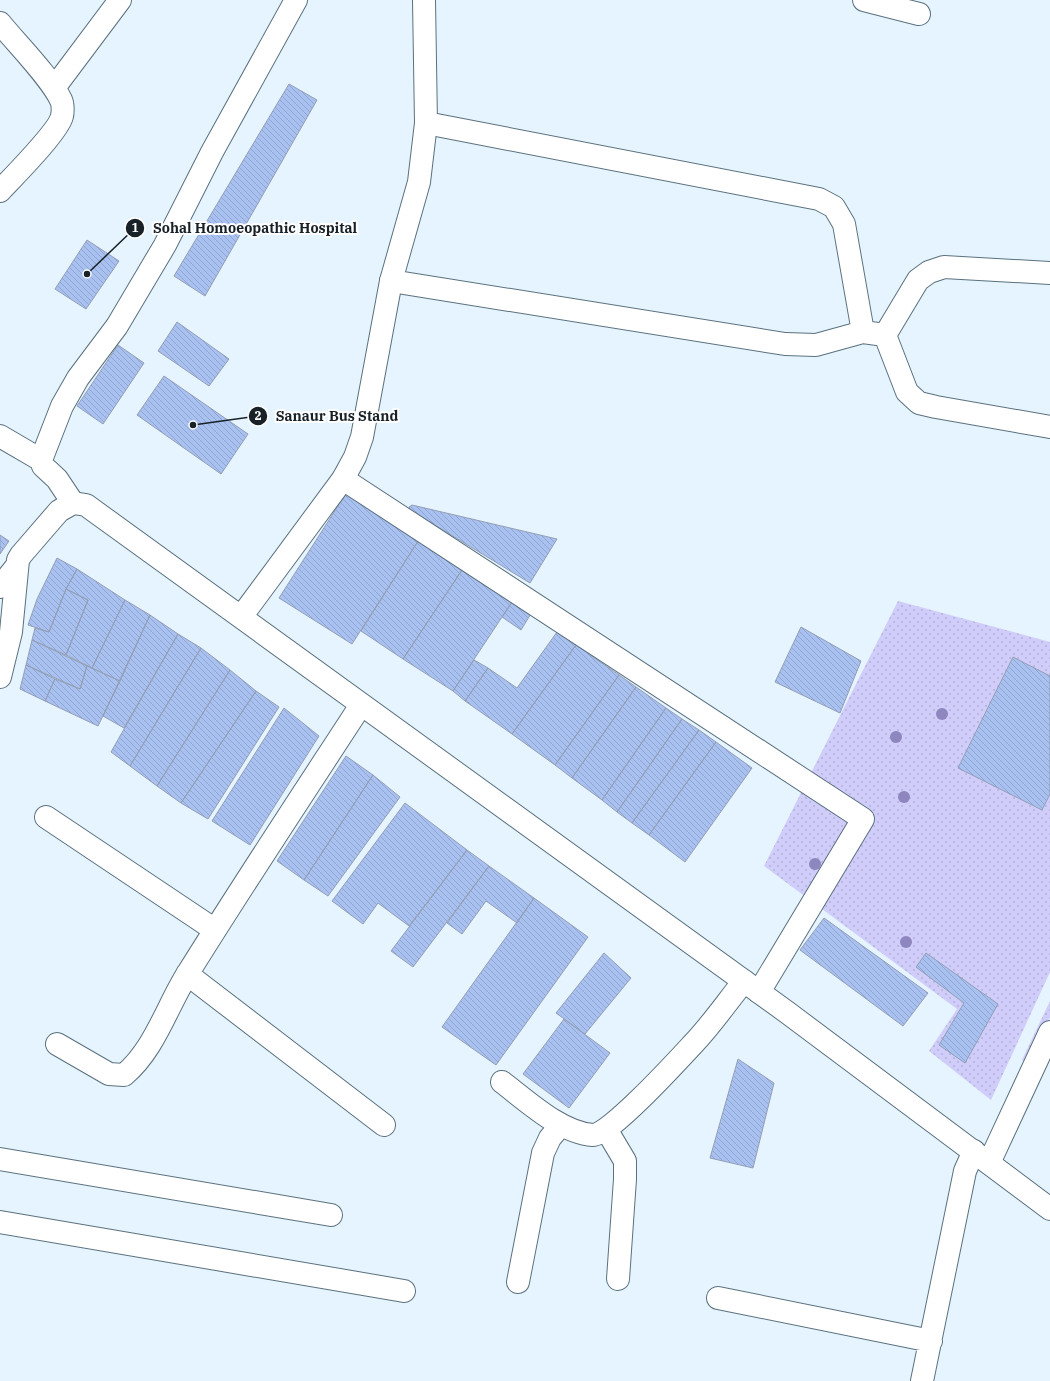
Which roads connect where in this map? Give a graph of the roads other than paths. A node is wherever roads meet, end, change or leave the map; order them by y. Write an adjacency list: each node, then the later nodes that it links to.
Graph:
1 (120, 0): 7 (street)
2 (424, 0): 8 (street)
3 (864, 0): 5 (street)
4 (291, 2): 16 (street)
5 (920, 14)
6 (0, 23): 7 (street)
7 (54, 88): 9 (street)
8 (426, 123): 11 (street); 12 (street)
9 (0, 191)
10 (1050, 274): 13 (street)
11 (392, 281): 12 (street); 17 (street)
12 (864, 332): 13 (street)
13 (885, 334): 14 (street)
14 (1050, 427)
15 (0, 436): 16 (street)
16 (41, 460): 18 (street)
17 (343, 479): 21 (street); 27 (street)
18 (73, 503): 19 (street); 21 (street)
19 (16, 567): 20 (street); 22 (street)
20 (0, 588)
21 (241, 617): 23 (street)
22 (0, 677)
23 (361, 705): 25 (street); 27 (street)
24 (46, 817): 25 (street)
25 (215, 930): 26 (street)
26 (187, 974): 29 (street); 31 (street)
27 (751, 987): 33 (street); 34 (street)
28 (1050, 1032): 34 (street)
29 (57, 1044)
30 (502, 1082): 32 (street)
31 (384, 1125)
32 (561, 1125): 33 (street); 40 (street)
33 (606, 1129): 39 (street)
34 (981, 1157): 36 (street); 43 (street)
35 (0, 1159): 37 (street)
36 (1050, 1209)
37 (331, 1216)
38 (0, 1222): 41 (street)
39 (618, 1279)
40 (518, 1282)
41 (404, 1291)
42 (718, 1298): 43 (street)
43 (931, 1341): 44 (street)
44 (922, 1381)

